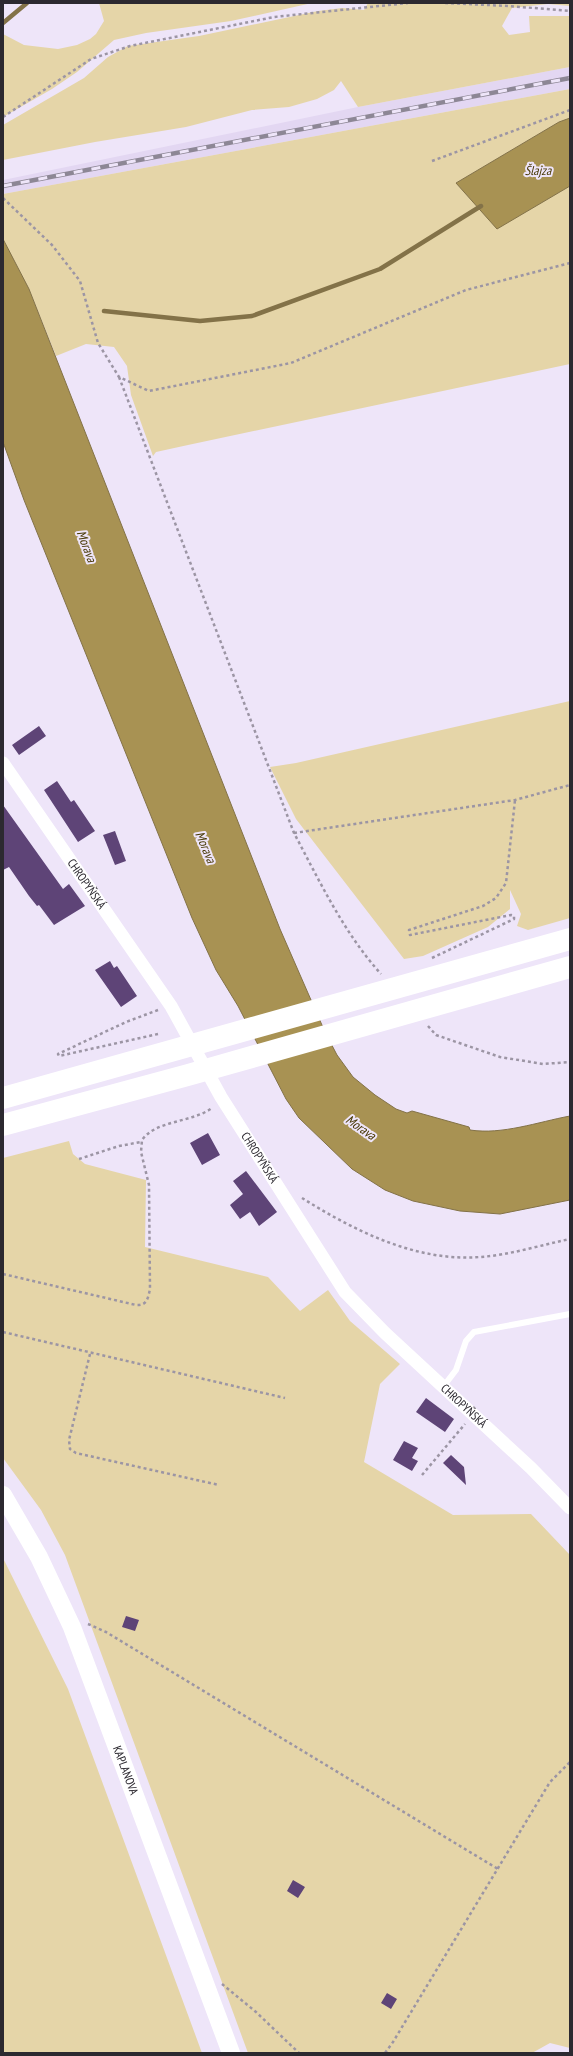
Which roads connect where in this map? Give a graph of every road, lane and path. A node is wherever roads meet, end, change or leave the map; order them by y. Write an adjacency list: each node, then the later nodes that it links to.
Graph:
1 (408, 3): 5 (path)
2 (445, 3): 3 (path)
3 (570, 11)
4 (570, 110): 6 (path)
5 (3, 117)
6 (432, 161)
7 (3, 198): 9 (path)
8 (570, 263): 9 (path)
9 (119, 377): 13 (path)
10 (3, 762): 18 (street, CHROPYŇSKÁ)
11 (570, 786): 12 (path)
12 (515, 800): 13 (path); 15 (path)
13 (294, 833): 17 (path)
14 (570, 939): 15 (highway)
15 (434, 967): 20 (highway)
16 (570, 967): 24 (highway)
17 (383, 976)
18 (171, 1006): 20 (path); 22 (street, CHROPYŇSKÁ)
19 (425, 1023): 21 (path)
20 (166, 1042): 23 (highway)
21 (570, 1062)
22 (222, 1097): 25 (path); 33 (street, CHROPYŇSKÁ)
23 (3, 1098)
24 (3, 1124)
25 (141, 1142): 26 (path); 29 (path)
26 (79, 1159)
27 (300, 1197): 28 (path)
28 (570, 1239)
29 (3, 1274)
30 (570, 1314): 33 (lane)
31 (3, 1332): 32 (path)
32 (90, 1354): 34 (path); 37 (path)
33 (443, 1387): 35 (street, CHROPYŇSKÁ)
34 (285, 1398)
35 (473, 1414): 36 (path); 39 (street, CHROPYŇSKÁ)
36 (422, 1475)
37 (219, 1485)
38 (3, 1495): 40 (main road, KAPLANOVA)
39 (570, 1508)
40 (70, 1622): 42 (path); 43 (main road, KAPLANOVA)
41 (570, 1762): 42 (path)
42 (498, 1869): 46 (path)
43 (202, 1971): 44 (main road, KAPLANOVA); 45 (path)
44 (232, 2053)
45 (298, 2053)
46 (385, 2053)

